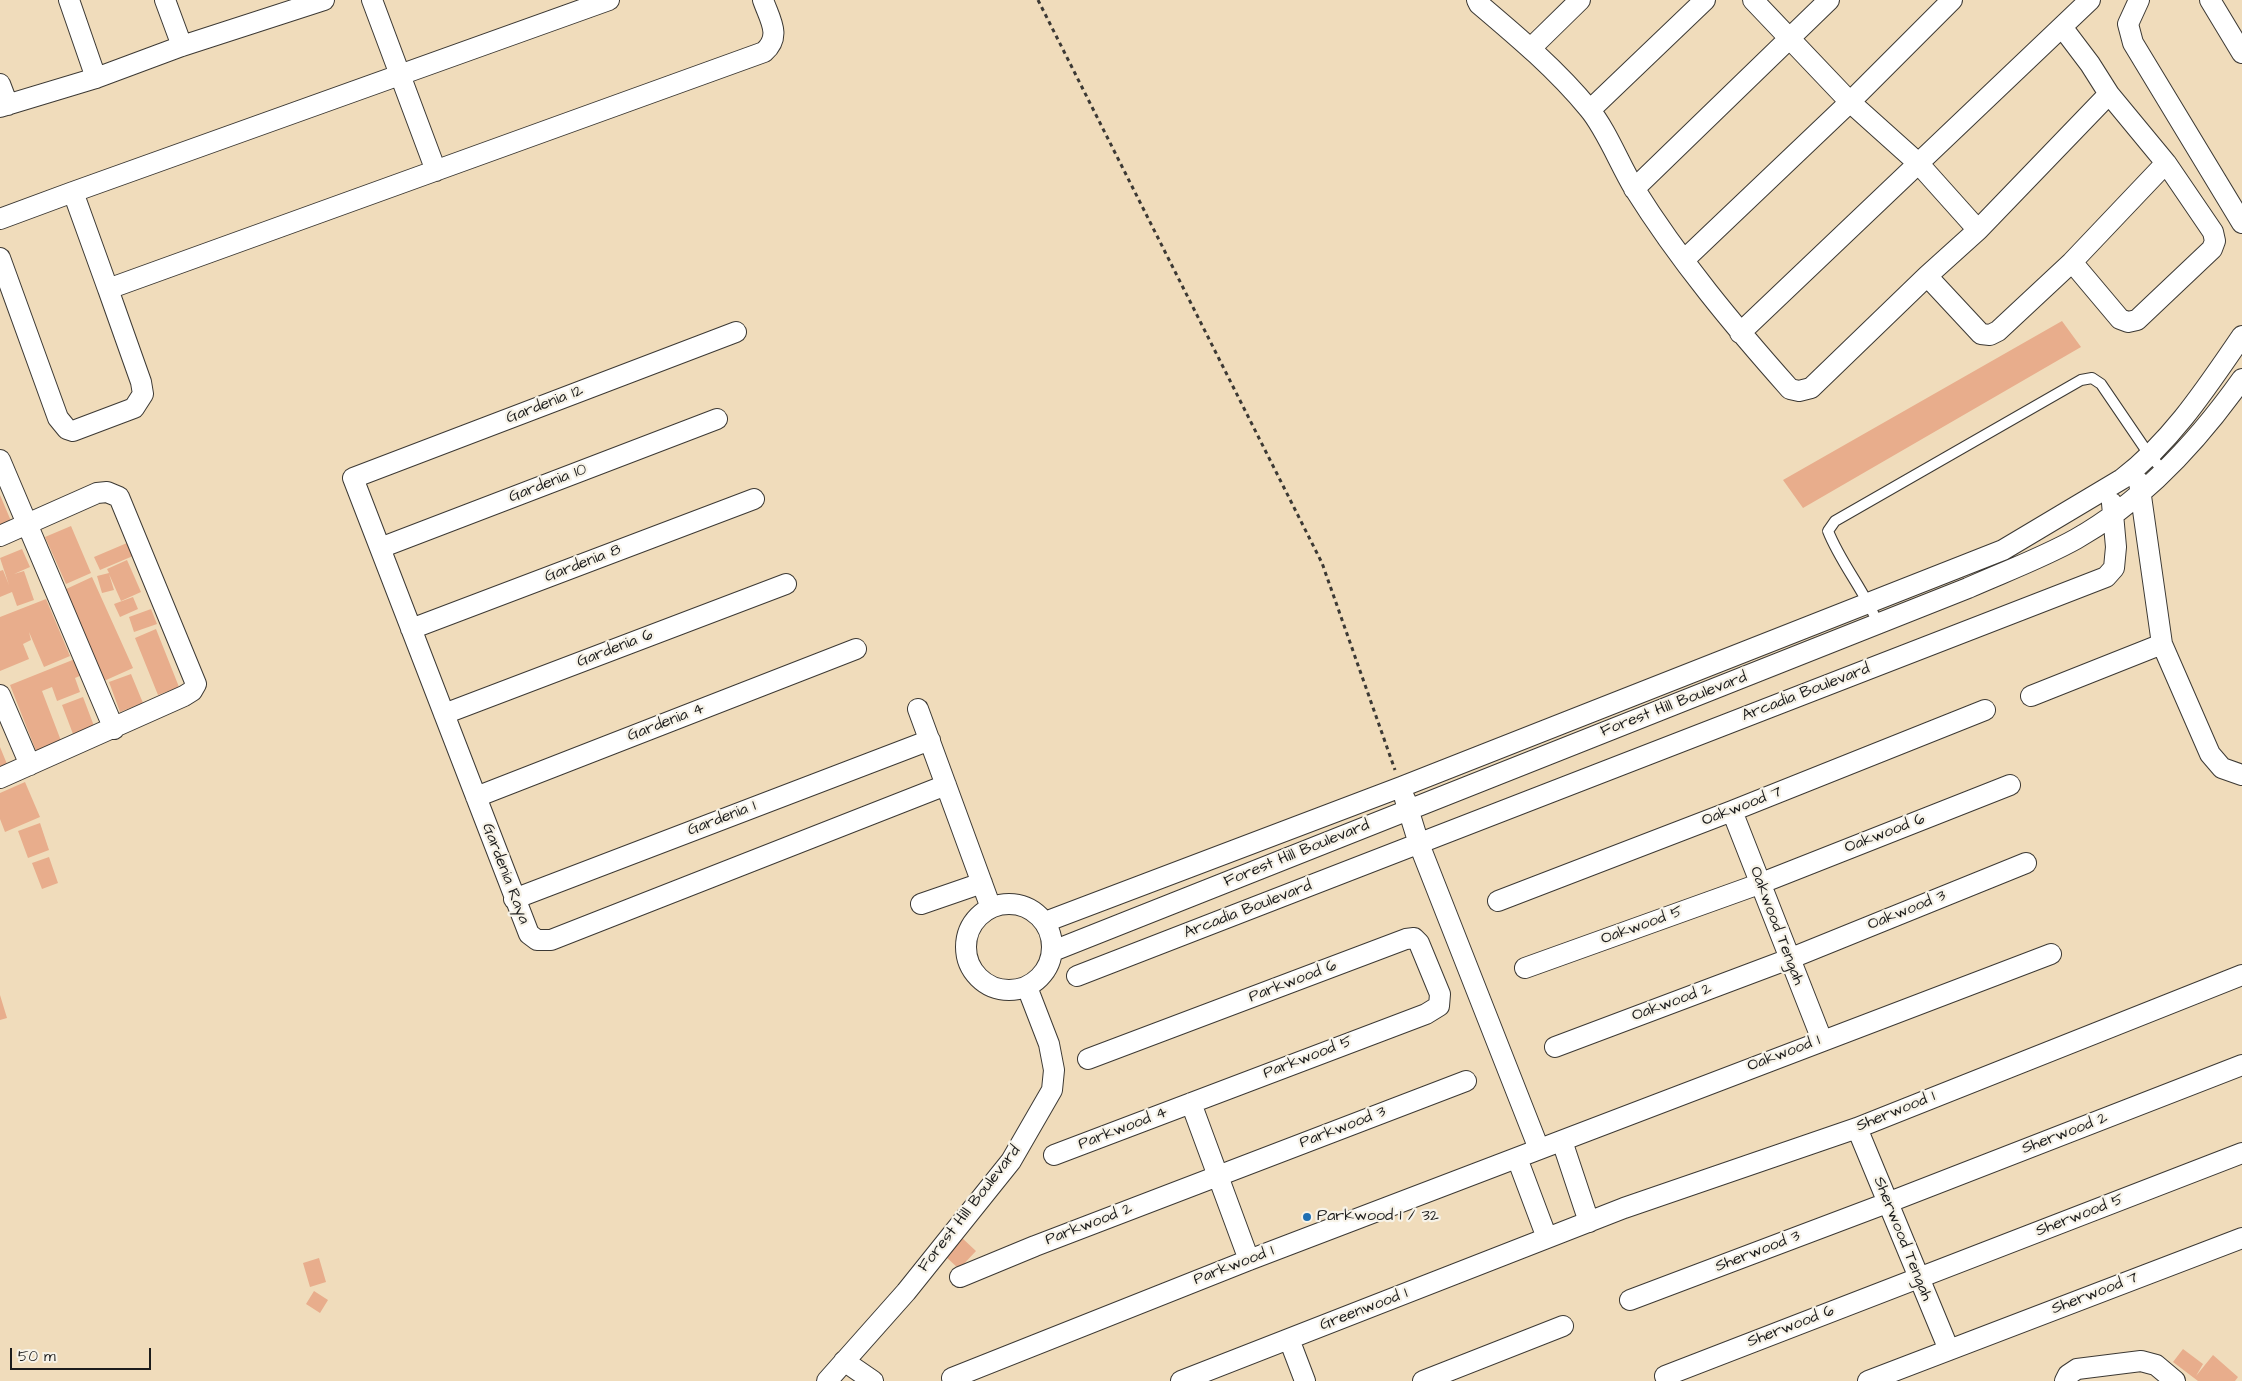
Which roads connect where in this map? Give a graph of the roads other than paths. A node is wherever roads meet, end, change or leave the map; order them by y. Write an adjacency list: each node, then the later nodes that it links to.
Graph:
1 (69, 0): 22 (street)
2 (165, 0): 18 (street)
3 (324, 0): 18 (street)
4 (372, 0): 21 (street)
5 (609, 0): 21 (street)
6 (763, 0): 30 (street)
7 (1477, 0): 19 (street)
8 (1580, 0): 19 (street)
9 (1705, 0): 27 (street)
10 (1753, 0): 17 (street)
11 (1829, 0): 17 (street)
12 (1952, 0): 25 (street)
13 (2090, 0): 16 (street)
14 (2139, 0): 34 (street)
15 (2210, 0): 20 (street)
16 (2062, 27): 24 (street); 28 (street)
17 (1789, 39): 25 (street); 31 (street)
18 (182, 46): 22 (street)
19 (1531, 48): 27 (street)
20 (2242, 53)
21 (400, 75): 30 (street); 32 (street)
22 (96, 78): 26 (street)
23 (0, 84): 26 (street)
24 (2109, 94): 29 (street); 35 (street)
25 (1850, 102): 28 (street); 37 (street)
26 (4, 106)
27 (1590, 110): 31 (street)
28 (1918, 163): 35 (street); 42 (street)
29 (2166, 163): 38 (street); 38 (street)
30 (436, 171): 40 (street)
31 (1634, 189): 37 (street)
32 (74, 192): 33 (street); 40 (street)
33 (0, 218)
34 (2242, 223)
35 (1978, 230): 39 (street)
36 (0, 258): 40 (street)
37 (1684, 260): 42 (street)
38 (2072, 262): 39 (street)
39 (1927, 276): 42 (street)
40 (108, 289)
41 (736, 332): 49 (street, Gardenia 12)
42 (1740, 333)
43 (2242, 336): 47 (street, Forest Hill Boulevard)
44 (2242, 379): 48 (street, Forest Hill Boulevard)
45 (717, 419): 56 (street, Gardenia 10)
46 (0, 460): 54 (street)
47 (2143, 462): 48 (lane); 50 (street, Forest Hill Boulevard); 51 (street); 58 (lane)
48 (2164, 471): 51 (street, Forest Hill Boulevard)
49 (353, 478): 56 (street, Gardenia Raya)
50 (2109, 486): 53 (street, Arcadia Boulevard); 58 (street, Forest Hill Boulevard)
51 (2141, 492): 53 (street, Forest Hill Boulevard); 61 (street)
52 (754, 499): 60 (street, Gardenia 8)
53 (2114, 513): 59 (street, Forest Hill Boulevard); 79 (street, Arcadia Boulevard)
54 (28, 524): 55 (street); 68 (street); 68 (street)
55 (0, 536)
56 (380, 548): 60 (street, Gardenia Raya)
57 (786, 584): 67 (street, Gardenia 6)
58 (1869, 602): 59 (lane); 75 (street, Forest Hill Boulevard)
59 (1878, 624): 77 (street, Forest Hill Boulevard)
60 (411, 629): 67 (street, Gardenia Raya)
61 (2162, 644): 64 (street); 71 (street)
62 (856, 650): 76 (street, Gardenia 4)
63 (0, 695): 70 (street)
64 (2031, 696)
65 (918, 709): 69 (street)
66 (1985, 710): 78 (street, Oakwood 7)
67 (444, 714): 76 (street, Gardenia Raya)
68 (114, 729): 70 (street)
69 (930, 740): 73 (street); 83 (street, Gardenia 1)
70 (30, 765): 72 (street)
71 (2242, 776)
72 (0, 778)
73 (946, 785): 81 (street); 83 (street, Gardenia Raya)
74 (2010, 785): 82 (street, Oakwood 6)
75 (1401, 788): 77 (street); 87 (street, Forest Hill Boulevard)
76 (476, 797): 83 (street, Gardenia Raya)
77 (1409, 810): 79 (street); 88 (street, Forest Hill Boulevard)
78 (1732, 811): 82 (street, Oakwood Tengah); 84 (street, Oakwood 7)
79 (1419, 844): 93 (street, Arcadia Boulevard); 104 (street)
80 (2026, 863): 90 (street, Oakwood 3)
81 (982, 884): 85 (street); 86 (street)
82 (1759, 884): 90 (street, Oakwood Tengah); 91 (street, Oakwood 5)
83 (514, 899)
84 (1498, 901)
85 (921, 904)
86 (991, 908): 87 (street); 94 (street)
87 (1045, 922): 88 (street)
88 (1053, 951): 94 (street)
89 (2051, 954): 96 (street, Oakwood 1)
90 (1789, 959): 96 (street, Oakwood Tengah); 97 (street, Oakwood 2)
91 (1525, 968)
92 (2242, 975): 102 (street, Sherwood 1)
93 (1077, 976)
94 (1027, 987): 120 (street, Forest Hill Boulevard)
95 (1426, 1014): 98 (street, Parkwood 6); 101 (street, Parkwood 5)
96 (1822, 1040): 103 (street, Oakwood 1)
97 (1555, 1046)
98 (1088, 1059)
99 (2242, 1066): 109 (street, Sherwood 2)
100 (1466, 1081): 108 (street, Parkwood 3)
101 (1191, 1103): 106 (street, Parkwood 4); 108 (street)
102 (1857, 1128): 109 (street, Sherwood Tengah); 110 (street, Sherwood 1)
103 (1562, 1140): 104 (street, Oakwood 1); 110 (street)
104 (1539, 1149): 107 (street, Oakwood 1)
105 (2242, 1153): 115 (street, Sherwood 5)
106 (1054, 1155)
107 (1517, 1158): 111 (street); 113 (street, Parkwood 1)
108 (1219, 1176): 113 (street); 114 (street, Parkwood 2)
109 (1887, 1203): 115 (street, Sherwood Tengah); 116 (street, Sherwood 3)
110 (1589, 1222): 111 (street, Sherwood 1)
111 (1547, 1238): 118 (street, Greenwood 1)
112 (2242, 1238): 119 (street, Sherwood 7)
113 (1250, 1260): 122 (street, Parkwood 1)
114 (960, 1277)
115 (1917, 1278): 119 (street, Sherwood Tengah); 121 (street, Sherwood 6)
116 (1630, 1300)
117 (1563, 1326): 127 (street)
118 (1289, 1339): 125 (street, Greenwood 1); 126 (street)
119 (1949, 1350): 128 (street, Sherwood 7)
120 (844, 1361): 123 (street, Forest Hill Boulevard); 124 (street)
121 (1666, 1376)
122 (952, 1378)
123 (827, 1381)
124 (873, 1381)
125 (1181, 1381)
126 (1305, 1381)
127 (1423, 1381)
128 (1868, 1381)
129 (2065, 1381): 130 (street)
130 (2175, 1381)

